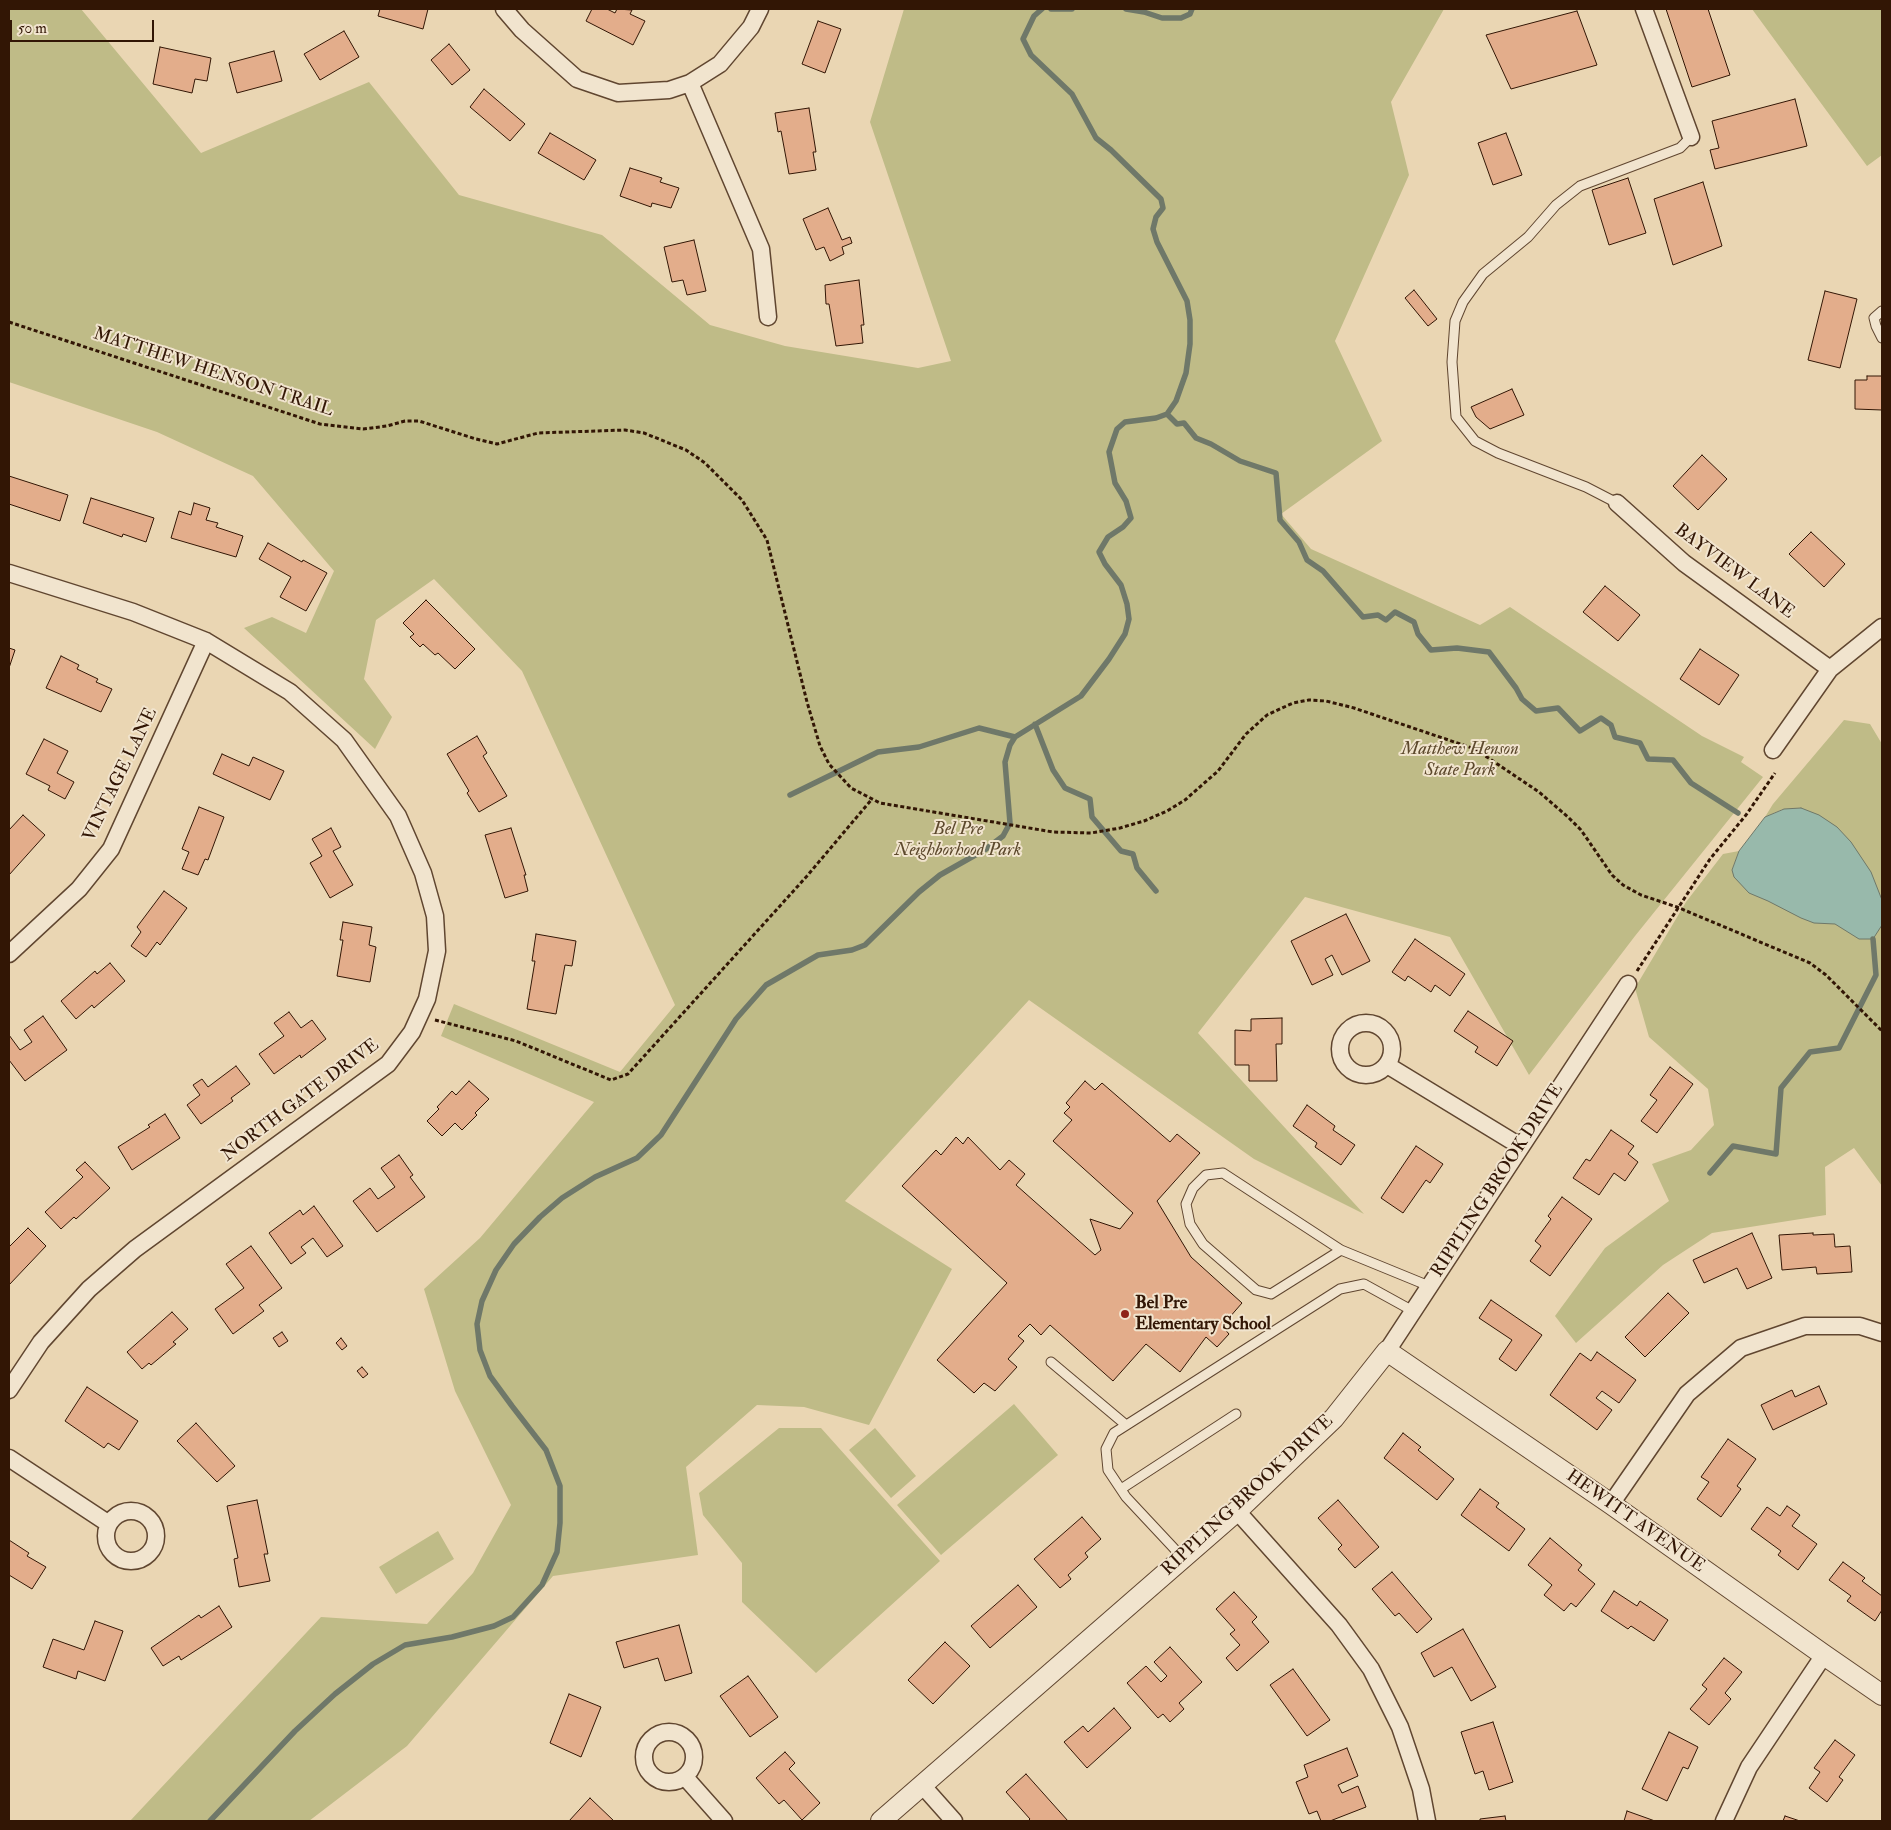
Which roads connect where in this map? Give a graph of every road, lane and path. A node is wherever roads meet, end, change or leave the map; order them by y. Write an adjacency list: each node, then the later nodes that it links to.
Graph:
1 (504, 9): 4 (street)
2 (760, 9): 4 (street)
3 (1644, 9): 5 (street)
4 (690, 84): 7 (street)
5 (1690, 137): 10 (lane)
6 (1882, 311): 9 (lane)
7 (768, 318)
8 (9, 322): 17 (path, MATTHEW HENSON TRAIL)
9 (1882, 338)
10 (1617, 503): 14 (street, BAYVIEW LANE)
11 (9, 574): 13 (street, NORTH GATE DRIVE)
12 (1882, 628): 14 (street)
13 (206, 641): 19 (street, VINTAGE LANE); 31 (street, NORTH GATE DRIVE)
14 (1830, 669): 15 (street)
15 (1773, 750)
16 (1774, 773): 18 (path)
17 (872, 799): 18 (path, MATTHEW HENSON TRAIL); 21 (path)
18 (1677, 907): 20 (path); 22 (path, MATTHEW HENSON TRAIL)
19 (9, 954)
20 (1628, 984): 24 (street, RIPPLING BROOK DRIVE)
21 (431, 1019)
22 (1881, 1030)
23 (1387, 1065): 24 (street)
24 (1520, 1146): 26 (street, RIPPLING BROOK DRIVE)
25 (1341, 1250): 25 (lane); 26 (lane)
26 (1429, 1286): 27 (street, RIPPLING BROOK DRIVE)
27 (1413, 1311): 29 (street, RIPPLING BROOK DRIVE); 33 (lane)
28 (1882, 1333): 36 (street)
29 (1387, 1350): 36 (street, HEWITT AVENUE); 37 (street, RIPPLING BROOK DRIVE)
30 (1051, 1362): 33 (lane)
31 (9, 1390)
32 (1236, 1414): 35 (lane)
33 (1126, 1425): 35 (lane)
34 (9, 1458): 38 (street)
35 (1121, 1489): 39 (lane)
36 (1611, 1504): 40 (street, HEWITT AVENUE)
37 (1237, 1511): 39 (street, RIPPLING BROOK DRIVE); 47 (street)
38 (109, 1524)
39 (1184, 1558): 43 (street, RIPPLING BROOK DRIVE)
40 (1824, 1656): 41 (street, HEWITT AVENUE); 48 (street)
41 (1882, 1695)
42 (685, 1777): 44 (street)
43 (922, 1785): 45 (street, RIPPLING BROOK DRIVE); 46 (street)
44 (724, 1821)
45 (881, 1821)
46 (954, 1821)
47 (1427, 1821)
48 (1724, 1821)

